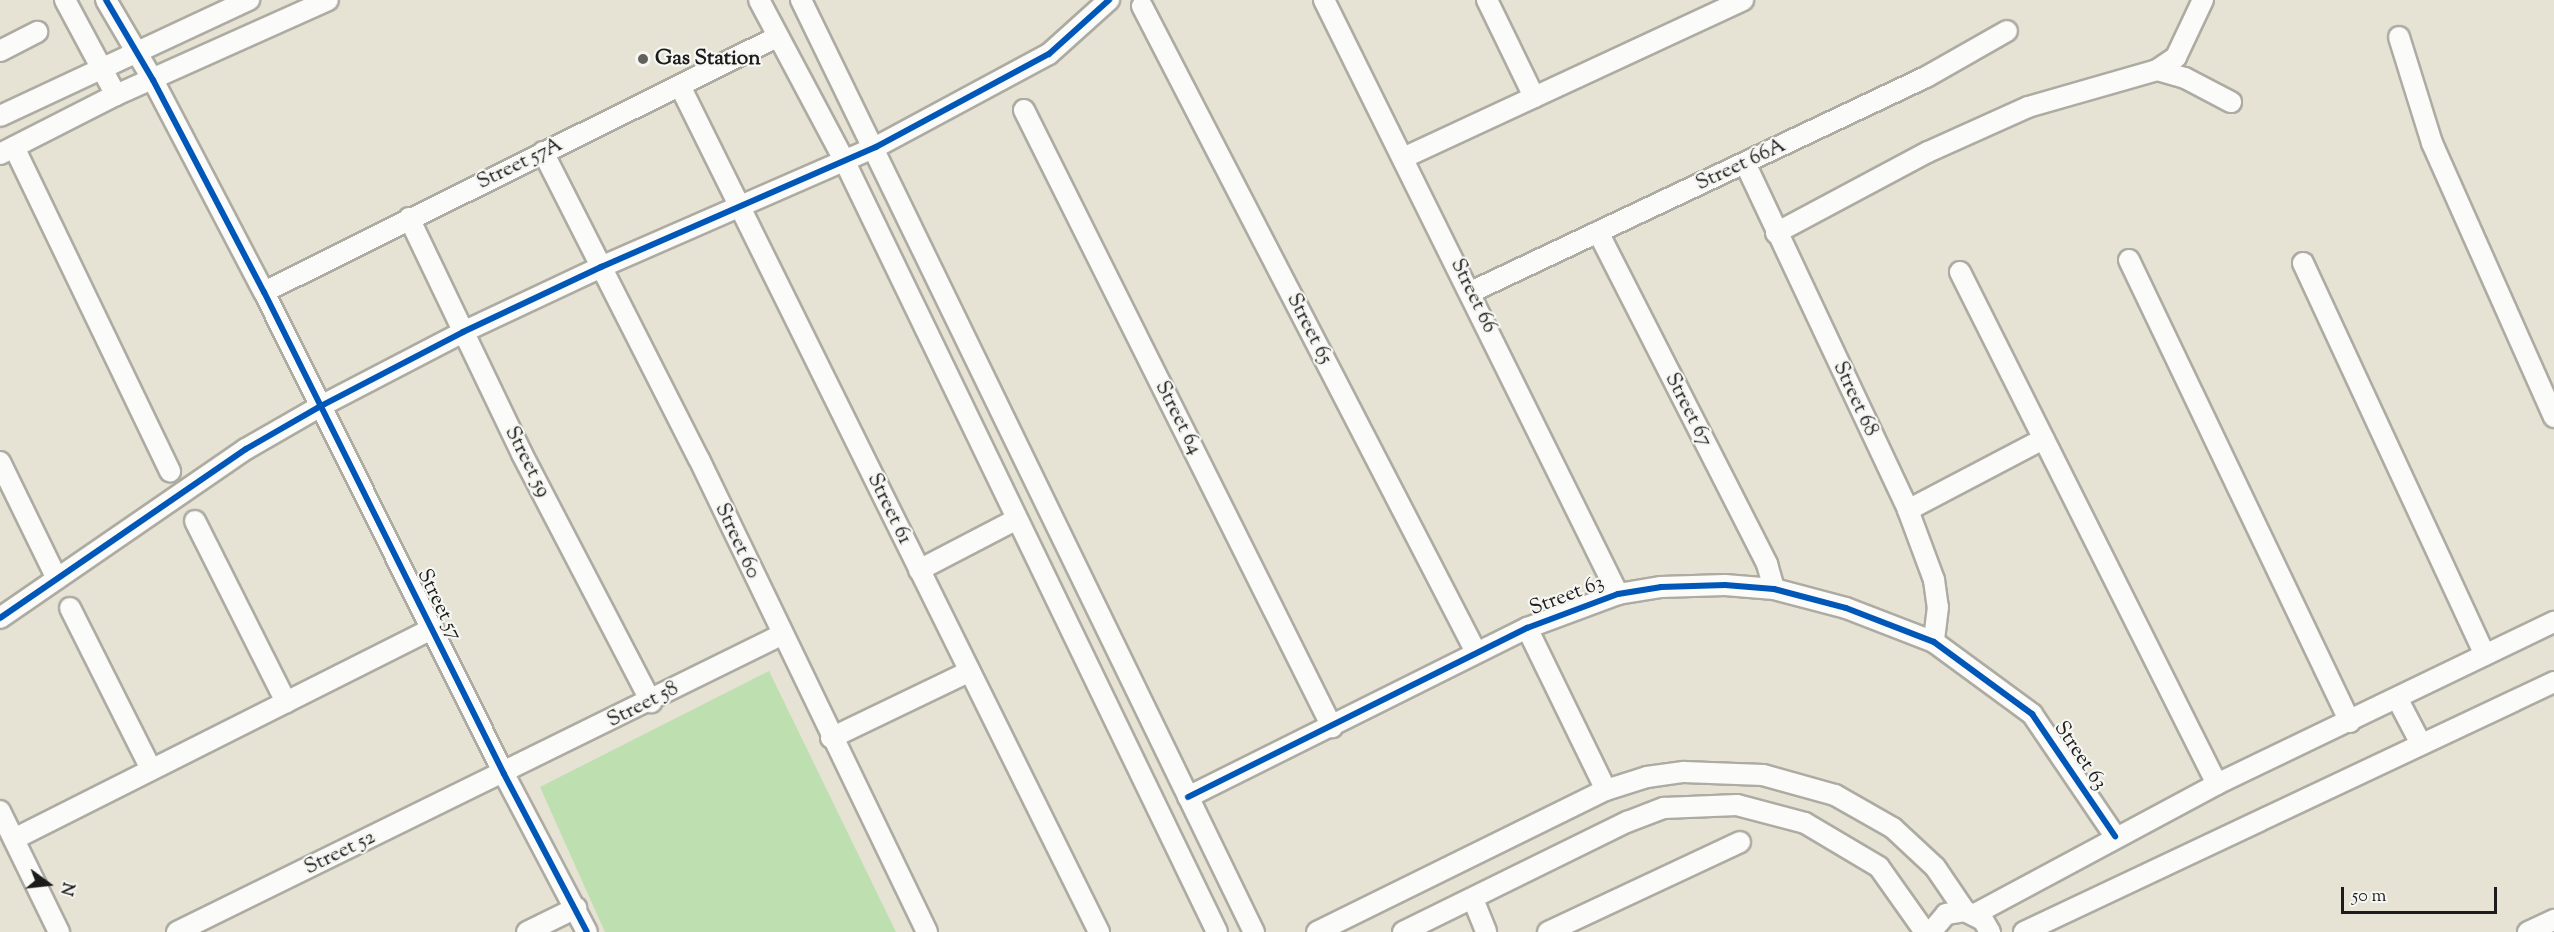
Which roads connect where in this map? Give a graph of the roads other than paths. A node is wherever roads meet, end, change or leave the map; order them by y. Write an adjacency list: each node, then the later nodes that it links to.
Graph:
1 (65, 0): 20 (street)
2 (106, 0): 19 (street, Street 57)
3 (249, 0): 19 (street)
4 (328, 0): 13 (street)
5 (759, 0): 16 (street)
6 (801, 0): 29 (street)
7 (1109, 0): 29 (street)
8 (1324, 0): 32 (street, Street 66)
9 (1487, 0): 25 (street)
10 (1743, 0): 25 (street)
11 (2203, 0): 21 (street)
12 (1142, 6): 65 (street, Street 65)
13 (291, 8): 22 (street)
14 (2007, 31): 34 (street, Street 66A)
15 (37, 32): 18 (street)
16 (777, 37): 23 (street, Street 57A); 33 (street)
17 (2399, 37): 47 (street)
18 (0, 51)
19 (134, 53): 20 (street); 22 (street, Street 57)
20 (100, 67): 24 (street); 28 (street)
21 (2157, 70): 26 (street); 38 (street)
22 (153, 80): 24 (street); 43 (street, Street 57)
23 (680, 87): 31 (street, Street 57A); 35 (street, Street 61)
24 (116, 95): 30 (street)
25 (1534, 97): 32 (street)
26 (2231, 102)
27 (1024, 110): 73 (street, Street 64)
28 (0, 116)
29 (876, 147): 33 (street); 80 (street)
30 (7, 151): 50 (street)
31 (543, 152): 36 (street, Street 57A); 41 (street, Street 60)
32 (1403, 158): 44 (street, Street 66)
33 (844, 160): 35 (street); 52 (street)
34 (1745, 164): 37 (street, Street 66A); 38 (street, Street 68)
35 (738, 206): 41 (street); 54 (street, Street 61)
36 (409, 218): 43 (street, Street 57A); 45 (street, Street 59)
37 (1598, 232): 44 (street, Street 66A); 56 (street, Street 67)
38 (1776, 233): 51 (street, Street 68)
39 (2129, 260): 72 (street)
40 (2304, 263): 66 (street)
41 (601, 267): 45 (street); 63 (street, Street 60)
42 (1960, 272): 48 (street)
43 (264, 292): 46 (street, Street 57)
44 (1471, 292): 57 (street, Street 66)
45 (463, 332): 46 (street); 71 (street, Street 59)
46 (319, 406): 55 (street); 61 (street, Street 57)
47 (2554, 417)
48 (2043, 439): 51 (street); 78 (street)
49 (0, 462): 55 (street)
50 (170, 471)
51 (1908, 510): 64 (street, Street 68)
52 (1017, 519): 54 (street); 95 (street)
53 (195, 521): 70 (street)
54 (919, 570): 67 (street, Street 61)
55 (57, 579): 59 (street)
56 (1774, 589): 57 (street, Street 63); 64 (street, Street 63)
57 (1618, 594): 62 (street, Street 63)
58 (70, 608): 76 (street)
59 (0, 618)
60 (2554, 622): 66 (street)
61 (433, 628): 70 (street); 77 (street, Street 57)
62 (1527, 628): 65 (street, Street 63); 79 (street)
63 (781, 635): 71 (street, Street 58); 74 (street, Street 60)
64 (1934, 642): 82 (street, Street 63)
65 (1476, 652): 73 (street, Street 63)
66 (2485, 655): 69 (street)
67 (970, 671): 74 (street); 94 (street, Street 61)
68 (2554, 682): 75 (street)
69 (2397, 698): 72 (street); 75 (street)
70 (286, 702): 76 (street)
71 (651, 702): 77 (street, Street 58)
72 (2350, 722): 78 (street)
73 (1332, 726): 80 (street, Street 63)
74 (831, 738): 93 (street, Street 60)
75 (2421, 744): 104 (street)
76 (152, 769): 83 (street)
77 (504, 774): 86 (street, Street 57); 90 (street, Street 52)
78 (2217, 784): 82 (street)
79 (1606, 790): 87 (street); 97 (street)
80 (1188, 798): 96 (street)
81 (0, 811): 83 (street)
82 (2115, 836): 87 (street)
83 (14, 839): 89 (street)
84 (1740, 843): 100 (street)
85 (1473, 899): 98 (street); 99 (street); 101 (street)
86 (576, 908): 91 (street); 92 (street, Street 57)
87 (1970, 913): 102 (street); 103 (street)
88 (2554, 920): 105 (street)
89 (59, 932)
90 (177, 932)
91 (527, 932)
92 (587, 932)
93 (927, 932)
94 (1099, 932)
95 (1218, 932)
96 (1254, 932)
97 (1317, 932)
98 (1403, 932)
99 (1486, 932)
100 (1548, 932)
101 (1925, 932)
102 (1931, 932)
103 (1990, 932)
104 (2024, 932)
105 (2528, 932)

